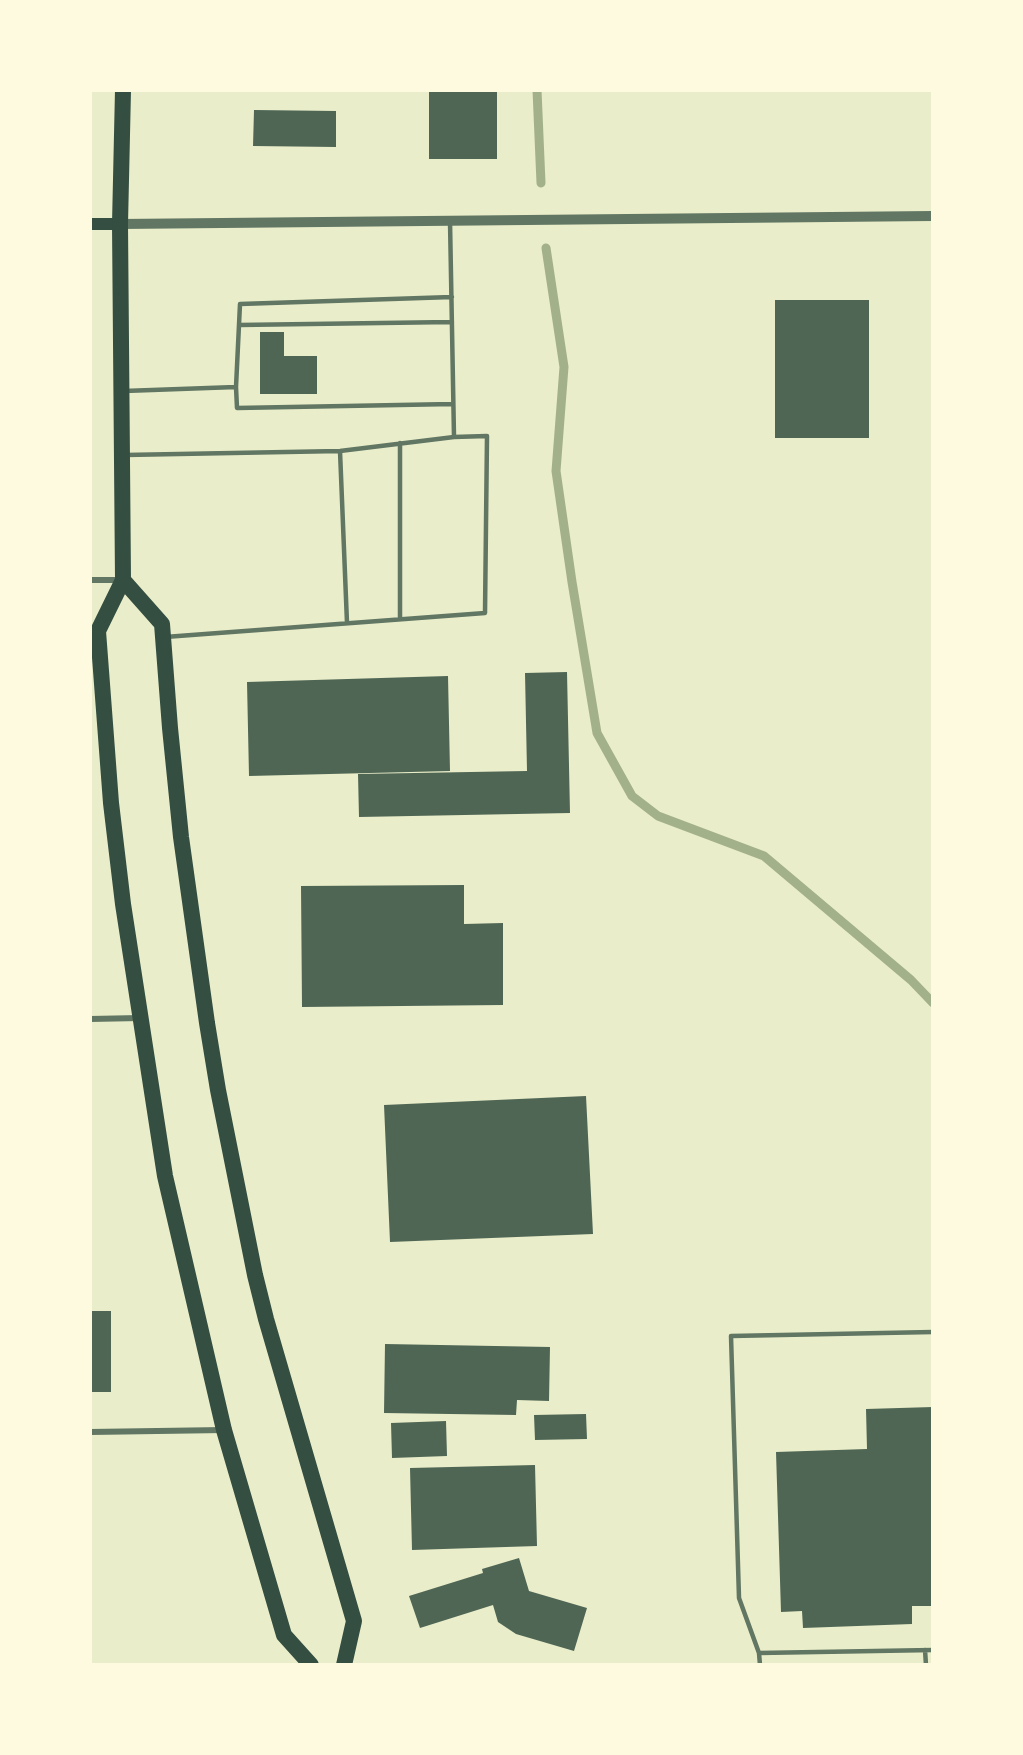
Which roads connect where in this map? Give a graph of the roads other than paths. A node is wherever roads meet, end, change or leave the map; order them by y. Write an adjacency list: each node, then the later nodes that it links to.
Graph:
1 (123, 90): 5 (highway)
2 (933, 216): 3 (street)
3 (450, 221): 5 (street); 6 (lane)
4 (90, 224): 5 (main road)
5 (120, 224): 10 (highway)
6 (452, 297): 7 (lane); 8 (lane)
7 (452, 322): 8 (lane); 11 (lane)
8 (239, 325): 9 (lane)
9 (236, 387): 10 (lane); 11 (lane)
10 (122, 391): 15 (highway)
11 (453, 404): 12 (lane)
12 (454, 437): 13 (lane); 18 (lane)
13 (400, 443): 14 (lane); 18 (lane)
14 (340, 451): 15 (lane); 19 (lane)
15 (122, 455): 17 (highway)
16 (90, 580): 17 (street)
17 (123, 580): 20 (highway); 21 (highway)
18 (400, 619): 19 (lane)
19 (347, 623): 20 (lane)
20 (163, 637): 30 (highway)
21 (140, 1018): 22 (street); 24 (highway)
22 (90, 1019)
23 (933, 1332): 28 (lane)
24 (225, 1430): 25 (street); 29 (highway)
25 (90, 1432)
26 (925, 1650): 27 (lane); 28 (lane); 32 (lane)
27 (933, 1650)
28 (759, 1653): 31 (lane)
29 (311, 1665)
30 (344, 1665)
31 (760, 1665)
32 (926, 1665)

